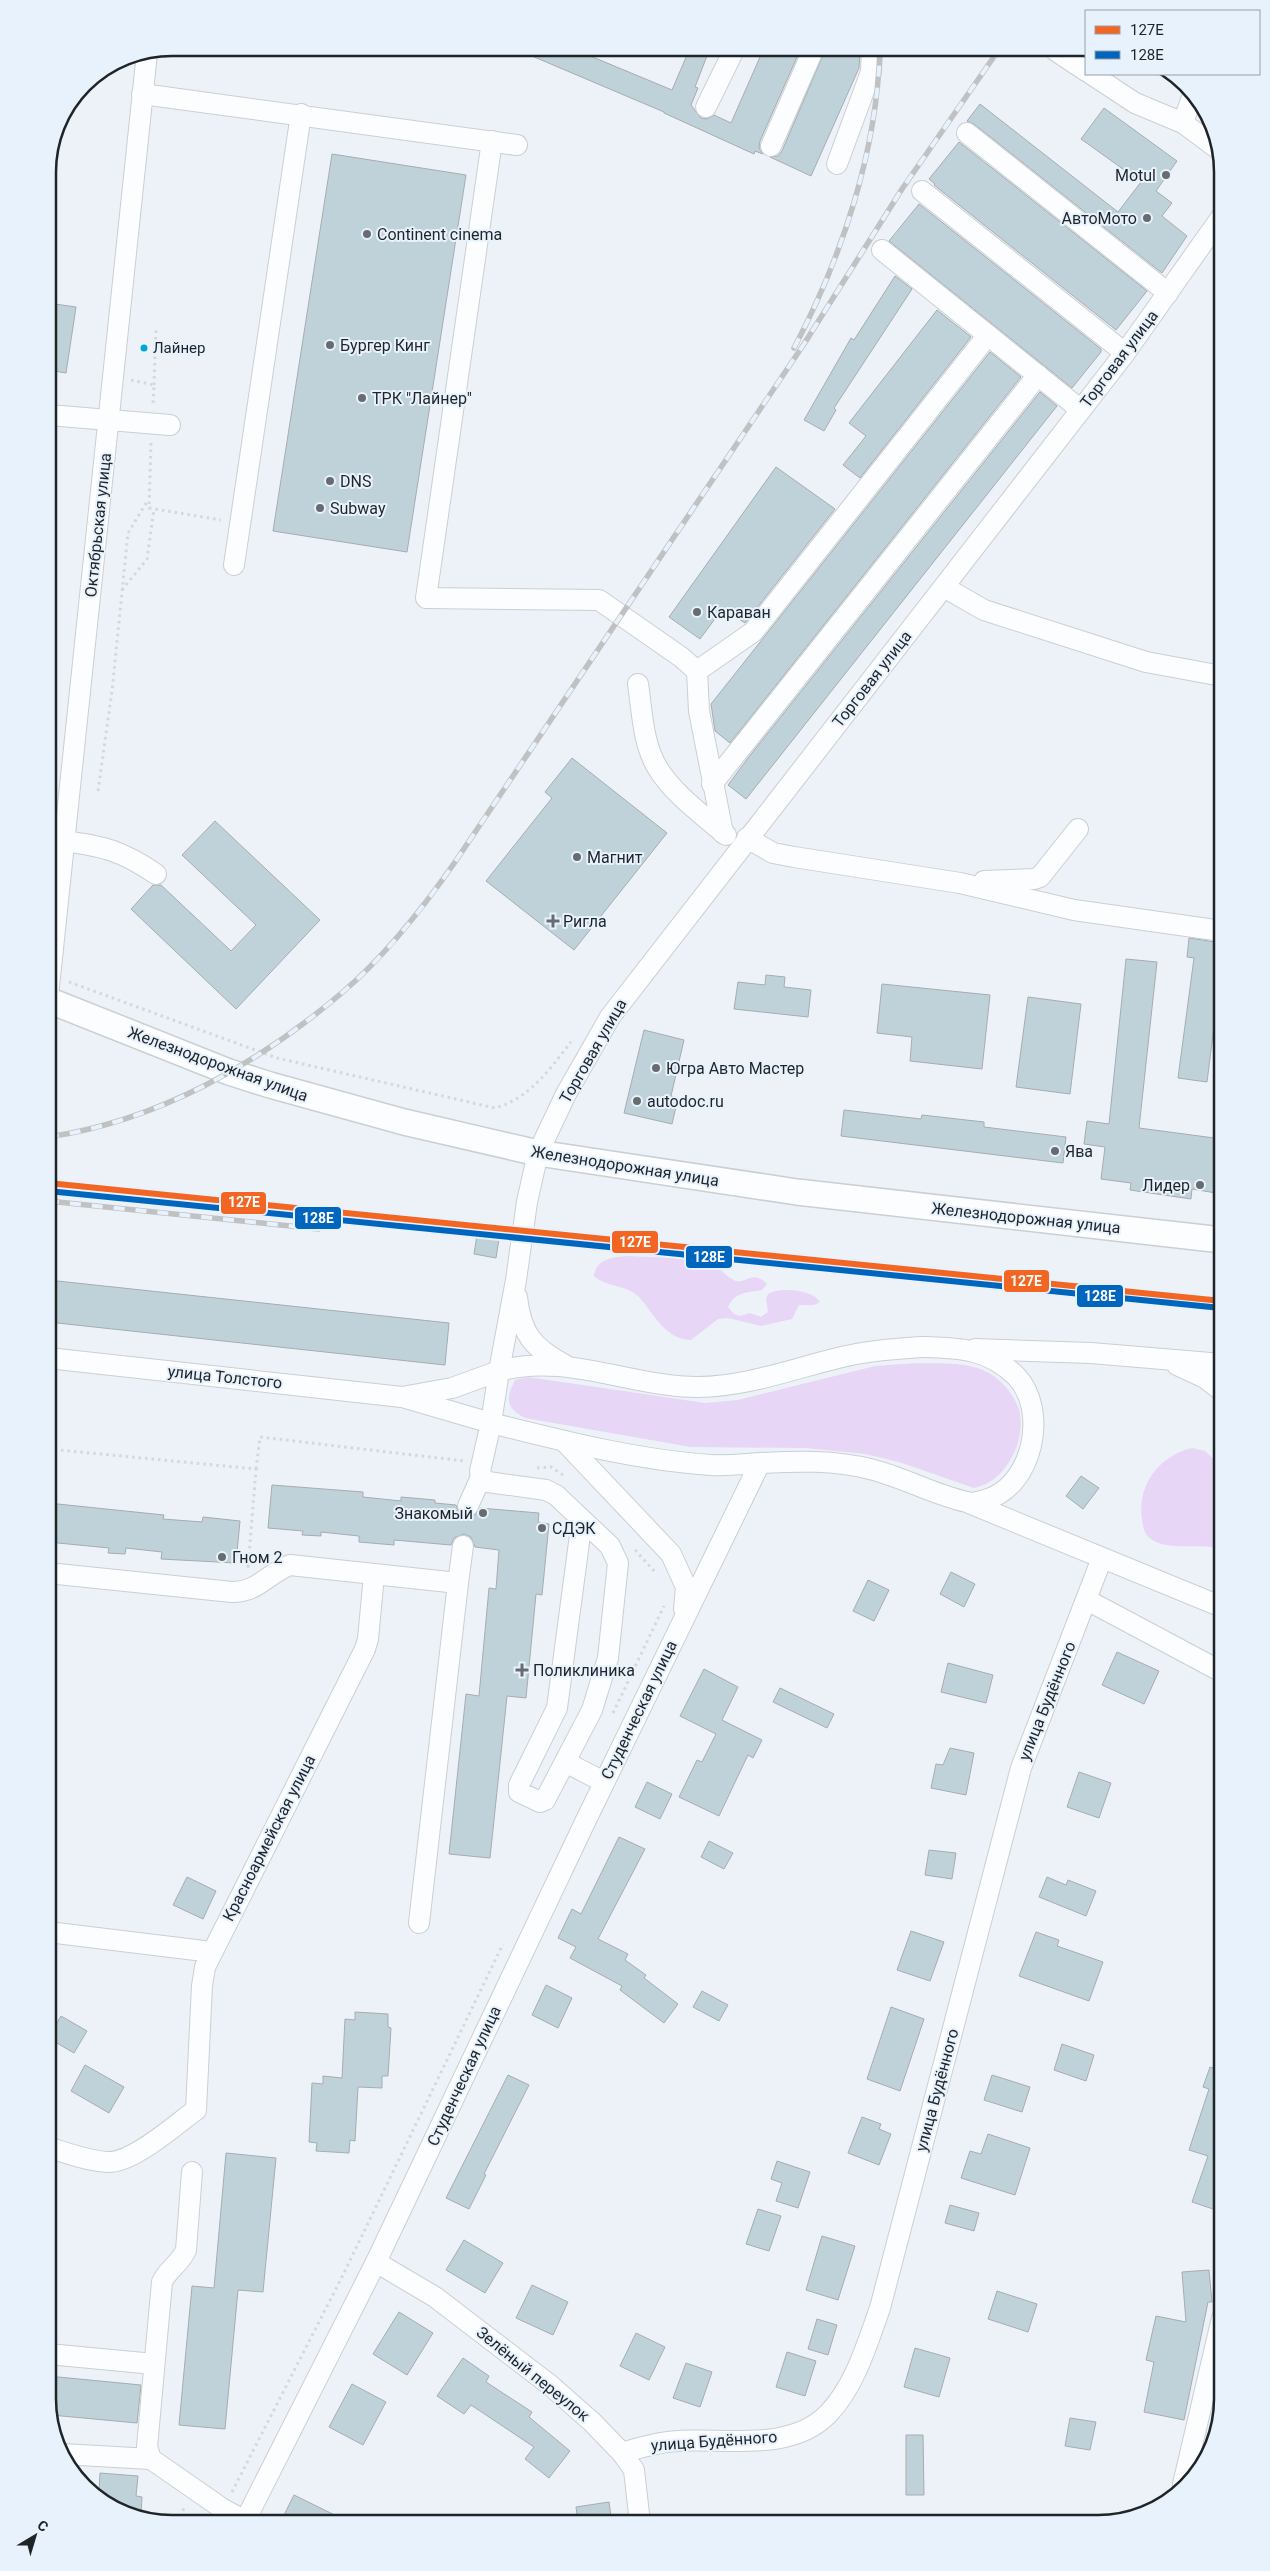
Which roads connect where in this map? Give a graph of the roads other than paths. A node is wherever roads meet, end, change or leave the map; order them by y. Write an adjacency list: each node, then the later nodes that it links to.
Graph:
1 (731, 56): 10 (street)
2 (810, 56): 17 (street)
3 (872, 56): 18 (street)
4 (1064, 56): 6 (street)
5 (146, 59): 8 (street, Октябрьская улица)
6 (1085, 70)
7 (1093, 75): 12 (street)
8 (142, 94): 11 (street); 28 (street, Октябрьская улица)
9 (1190, 102): 12 (street)
10 (706, 107)
11 (301, 114): 14 (street); 30 (street)
12 (1183, 123): 15 (street)
13 (967, 133): 22 (street)
14 (492, 141): 16 (street); 32 (street)
15 (1210, 143)
16 (517, 145)
17 (771, 146)
18 (837, 164)
19 (922, 191): 24 (street)
20 (1214, 227): 22 (street, Торговая улица)
21 (882, 250): 23 (street)
22 (1168, 293): 24 (street, Торговая улица)
23 (988, 335): 25 (street); 32 (street)
24 (1125, 353): 26 (street, Торговая улица)
25 (1038, 375): 26 (street); 35 (street)
26 (1081, 410): 31 (street, Торговая улица)
27 (56, 416): 28 (street)
28 (109, 420): 29 (street); 38 (street, Октябрьская улица)
29 (161, 425)
30 (234, 565)
31 (944, 587): 33 (street); 39 (street, Торговая улица)
32 (696, 671): 35 (street)
33 (1214, 675)
34 (638, 684): 37 (street)
35 (712, 784): 37 (street)
36 (1078, 829): 41 (street)
37 (724, 833): 39 (street)
38 (63, 840): 40 (street); 42 (street, Октябрьская улица)
39 (744, 842): 41 (street); 45 (street, Торговая улица)
40 (156, 874)
41 (960, 883): 43 (street)
42 (56, 903)
43 (1214, 930)
44 (56, 1003): 45 (main road, Железнодорожная улица)
45 (538, 1154): 46 (main road, Железнодорожная улица); 47 (street, Торговая улица)
46 (1214, 1239)
47 (516, 1280): 52 (street); 53 (street)
48 (965, 1348): 49 (street); 52 (street); 60 (street)
49 (1149, 1357): 51 (street); 54 (street)
50 (56, 1359): 55 (street, улица Толстого)
51 (1214, 1363)
52 (571, 1368): 53 (street)
53 (499, 1371): 55 (street); 56 (street)
54 (1214, 1386)
55 (402, 1397): 56 (street)
56 (491, 1423): 57 (street); 59 (street)
57 (564, 1442): 58 (street); 70 (street)
58 (760, 1463): 60 (street); 70 (street)
59 (482, 1470): 61 (street); 62 (street)
60 (969, 1503): 64 (street)
61 (468, 1506)
62 (582, 1520): 72 (street); 72 (street)
63 (463, 1546): 67 (street)
64 (1102, 1558): 68 (street, улица Будённого); 69 (street)
65 (56, 1574): 66 (street)
66 (374, 1575): 67 (street); 76 (street, Красноармейская улица)
67 (458, 1583): 74 (street)
68 (1087, 1600): 71 (street); 83 (street, улица Будённого)
69 (1214, 1604)
70 (679, 1626): 73 (street, Студенческая улица)
71 (1214, 1668)
72 (565, 1762): 73 (street)
73 (604, 1782): 79 (street, Студенческая улица)
74 (419, 1923)
75 (56, 1933): 76 (street)
76 (212, 1952): 77 (street, Красноармейская улица)
77 (56, 2149)
78 (192, 2172): 82 (street)
79 (376, 2262): 83 (street, Зелёный переулок); 88 (street, Студенческая улица)
80 (1214, 2352): 86 (street)
81 (56, 2355): 82 (street)
82 (154, 2364): 85 (street)
83 (622, 2453): 89 (street, Зелёный переулок)
84 (71, 2454): 85 (street)
85 (151, 2459): 87 (street)
86 (1185, 2475)
87 (233, 2515)
88 (249, 2515)
89 (639, 2515)

